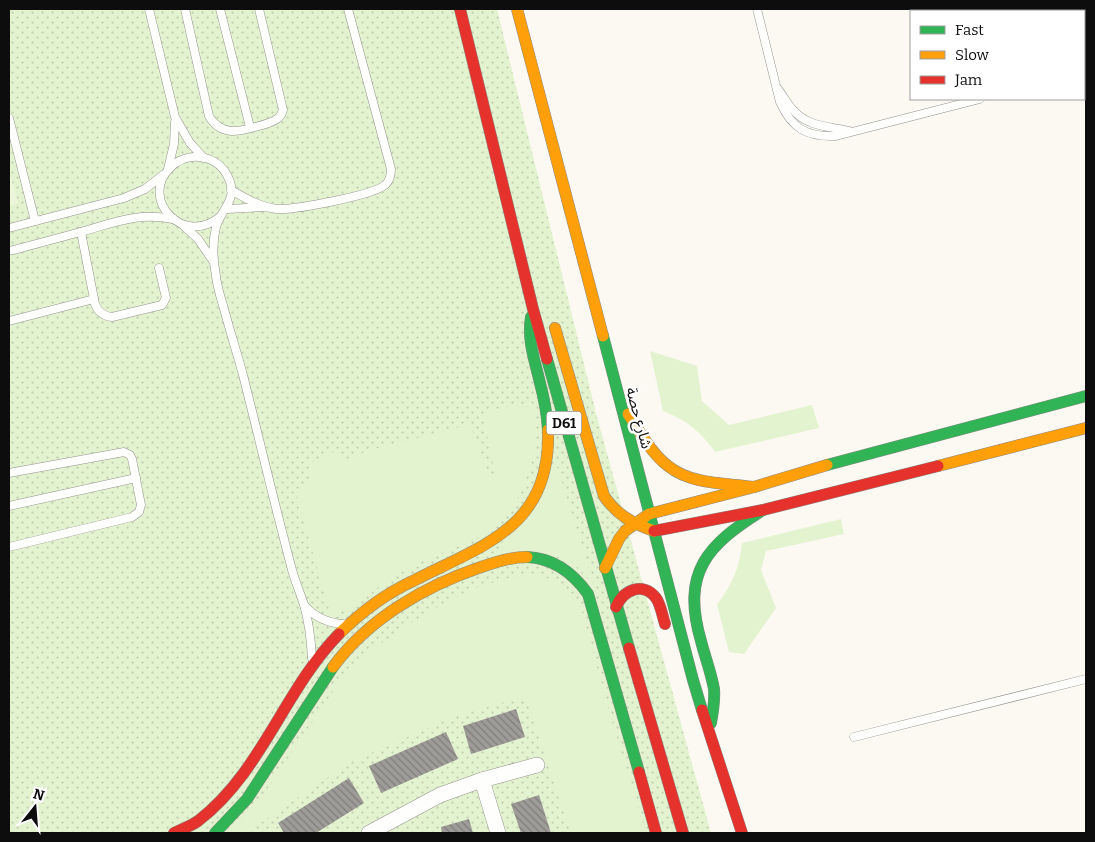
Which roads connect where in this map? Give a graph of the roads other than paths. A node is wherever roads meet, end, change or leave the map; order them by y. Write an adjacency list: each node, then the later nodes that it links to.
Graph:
1 (149, 9): 10 (lane)
2 (185, 9): 12 (lane)
3 (220, 9): 12 (lane)
4 (259, 9): 12 (lane)
5 (348, 9): 16 (lane)
6 (460, 9): 21 (main road, D61)
7 (517, 9): 33 (main road, شارع حصة)
8 (757, 9): 9 (lane)
9 (976, 100)
10 (175, 117): 13 (lane); 14 (lane)
11 (9, 118): 19 (lane)
12 (250, 127)
13 (204, 158): 14 (lane); 15 (lane)
14 (167, 171): 19 (lane); 20 (lane)
15 (231, 190): 16 (lane); 17 (lane)
16 (266, 207): 17 (lane)
17 (227, 209): 18 (lane)
18 (222, 216): 20 (lane); 25 (lane)
19 (35, 221): 22 (lane)
20 (177, 221): 23 (lane); 25 (lane)
21 (512, 225): 27 (main road); 29 (main road, D61)
22 (9, 228)
23 (81, 232): 24 (lane); 28 (lane)
24 (9, 251)
25 (214, 263): 45 (lane)
26 (159, 268): 28 (lane)
27 (536, 274)
28 (94, 299): 31 (lane)
29 (533, 309): 44 (main road, D61); 47 (main road)
30 (552, 320): 41 (main road)
31 (9, 321)
32 (1086, 396): 37 (main road)
33 (620, 402): 37 (main road); 40 (main road, شارع حصة)
34 (1086, 428): 39 (main road)
35 (9, 473): 36 (lane)
36 (136, 478): 38 (lane); 43 (lane)
37 (754, 487): 40 (main road)
38 (9, 506)
39 (763, 510): 42 (main road); 53 (main road)
40 (649, 514): 41 (main road); 42 (main road, شارع حصة)
41 (633, 524): 42 (main road); 44 (main road)
42 (654, 531): 52 (main road, شارع حصة)
43 (9, 547)
44 (604, 568): 46 (main road, D61)
45 (304, 604): 47 (lane); 50 (lane)
46 (616, 607): 48 (main road); 62 (main road, D61)
47 (350, 624): 50 (main road)
48 (669, 638)
49 (674, 656): 52 (main road)
50 (313, 666): 57 (main road)
51 (1086, 679): 54 (lane)
52 (693, 680): 53 (main road, شارع حصة)
53 (709, 729): 63 (main road, شارع حصة)
54 (854, 737)
55 (537, 765): 56 (street)
56 (482, 780): 59 (street); 60 (street)
57 (174, 833)
58 (215, 833): 61 (main road)
59 (369, 833)
60 (498, 833)
61 (656, 833)
62 (683, 833)
63 (742, 833)

